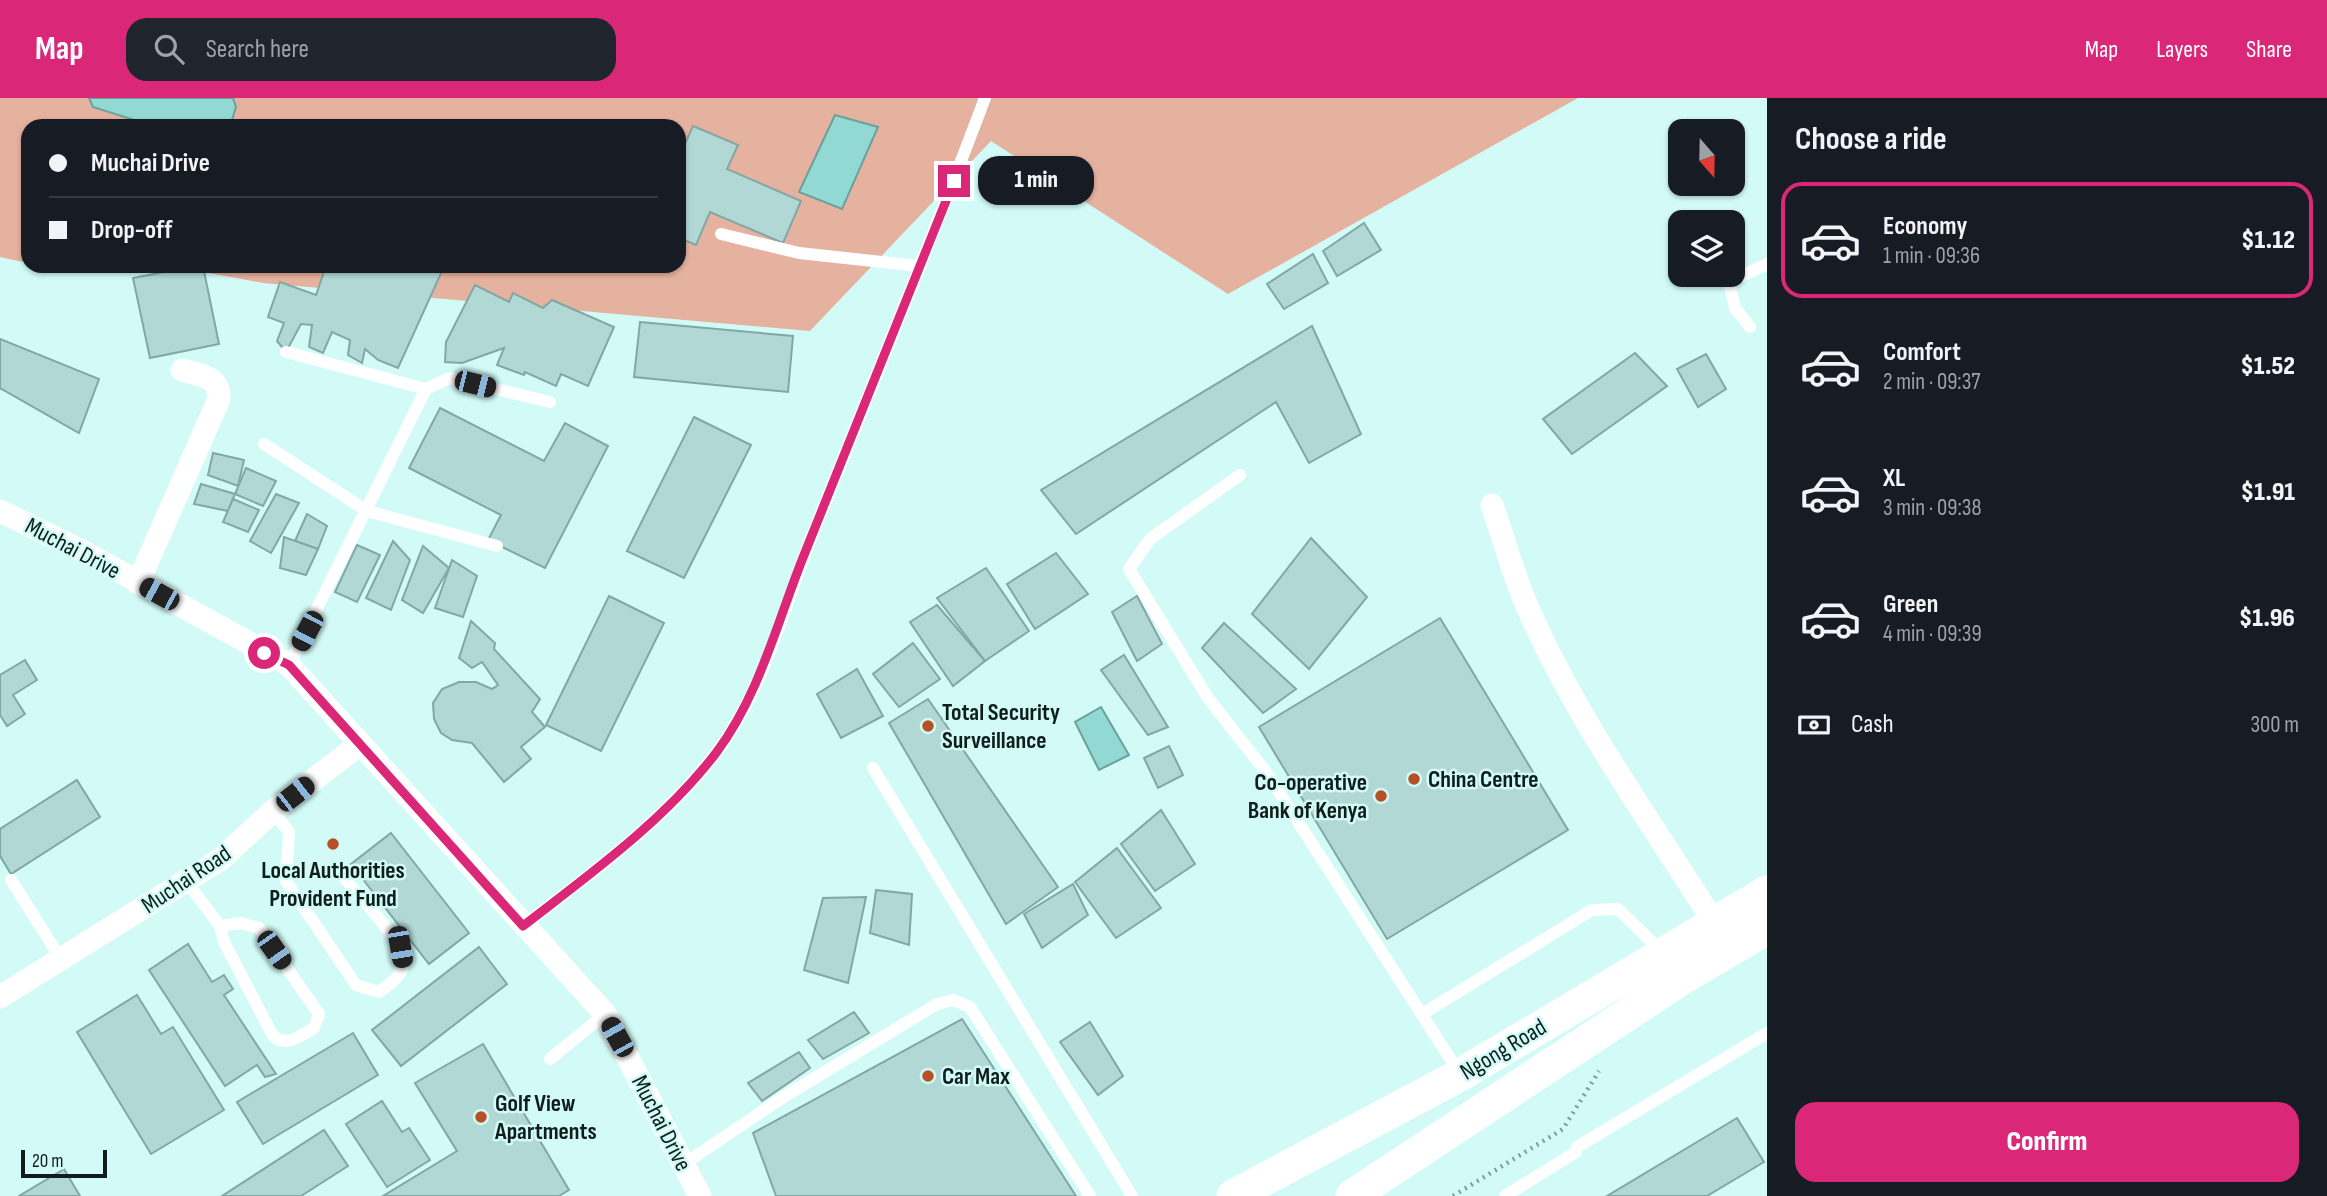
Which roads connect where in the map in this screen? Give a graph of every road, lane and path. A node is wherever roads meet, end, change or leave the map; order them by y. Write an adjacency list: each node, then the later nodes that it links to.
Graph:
1 (985, 98): 4 (lane)
2 (721, 234): 4 (lane)
3 (1767, 264): 5 (lane)
4 (919, 267): 27 (lane)
5 (1750, 327)
6 (286, 352): 8 (lane)
7 (182, 370): 16 (street)
8 (426, 389): 9 (lane); 14 (lane)
9 (550, 402)
10 (264, 444): 14 (lane)
11 (1240, 475): 33 (lane)
12 (1492, 505): 25 (street)
13 (0, 511): 16 (street, Muchai Drive)
14 (367, 511): 15 (lane); 17 (lane)
15 (497, 546)
16 (138, 583): 17 (street, Muchai Drive)
17 (289, 665): 18 (street, Muchai Drive)
18 (360, 744): 20 (street, Muchai Road); 27 (street, Muchai Drive)
19 (873, 768): 41 (lane)
20 (273, 811): 21 (lane); 23 (street, Muchai Road)
21 (345, 879)
22 (11, 880): 30 (lane)
23 (186, 881): 26 (lane); 30 (street, Muchai Road)
24 (1767, 892): 25 (main road, Ngong Road)
25 (1715, 924): 29 (main road, Ngong Road)
26 (220, 926): 26 (lane)
27 (523, 926): 32 (street, Muchai Drive)
28 (1767, 928): 43 (main road, Ngong Road)
29 (1663, 953): 33 (lane); 37 (main road, Ngong Road)
30 (61, 959): 31 (street, Muchai Road)
31 (0, 997)
32 (605, 1014): 35 (lane); 38 (street, Muchai Drive)
33 (1422, 1014): 37 (lane)
34 (1767, 1033): 45 (lane)
35 (550, 1059)
36 (1604, 1064): 44 (path)
37 (1460, 1075): 42 (main road, Ngong Road)
38 (684, 1164): 39 (street, Muchai Drive); 40 (lane)
39 (700, 1196)
40 (1090, 1196)
41 (1132, 1196)
42 (1233, 1196)
43 (1352, 1196)
44 (1453, 1196)
45 (1505, 1196)

